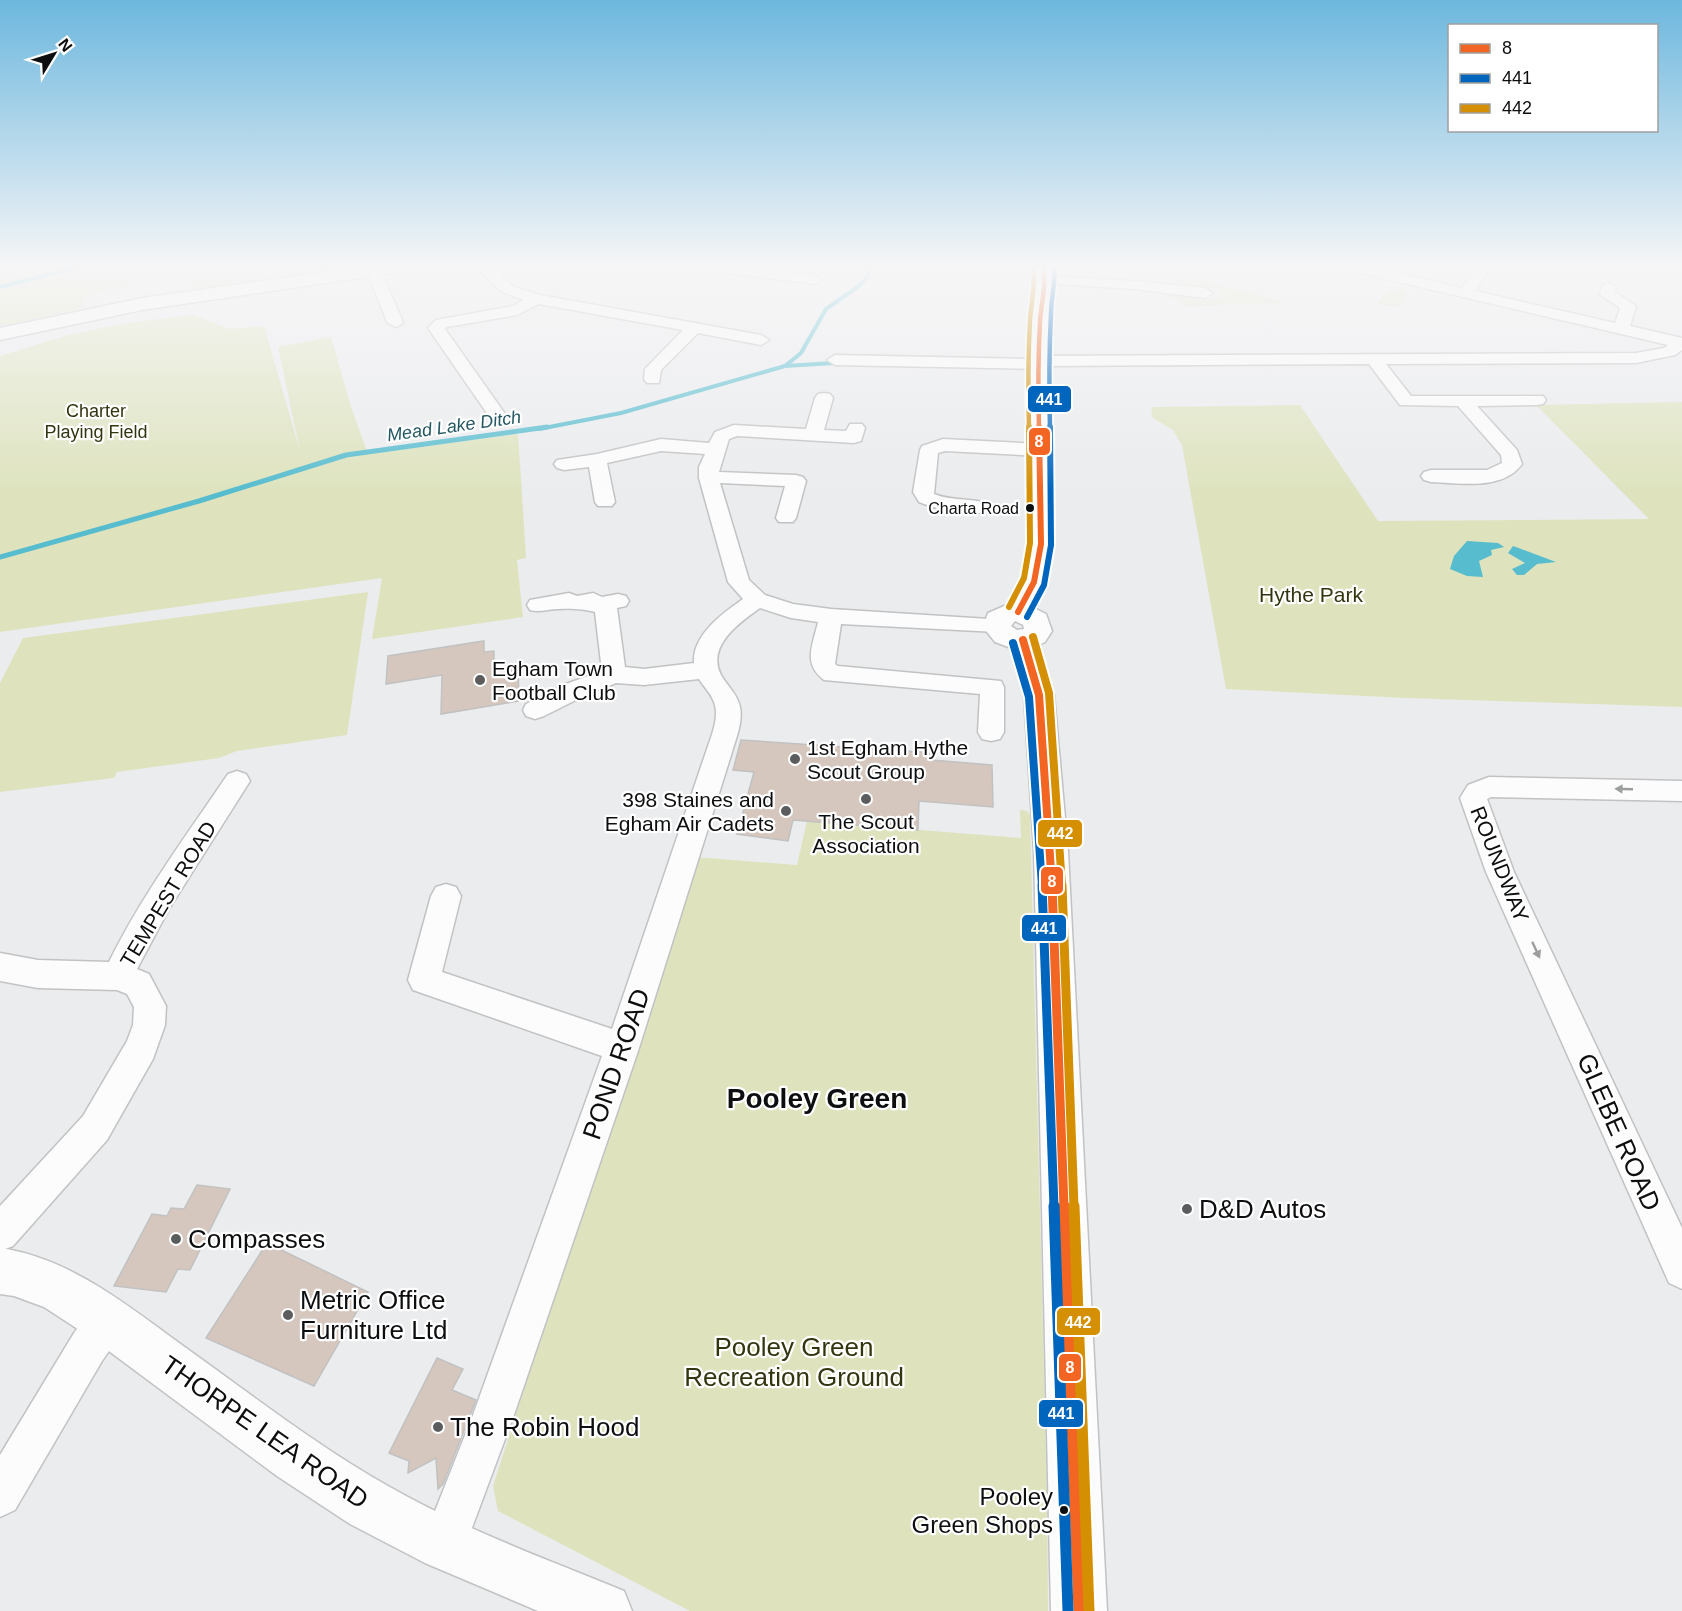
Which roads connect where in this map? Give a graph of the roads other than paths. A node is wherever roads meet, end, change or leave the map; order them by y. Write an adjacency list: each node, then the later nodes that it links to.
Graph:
1 (446, 342): 12 (street)
2 (680, 342): 8 (street)
3 (1039, 342): 7 (street)
4 (1681, 343): 6 (street)
5 (835, 360): 7 (street)
6 (1374, 360): 7 (street); 11 (street)
7 (1038, 362): 16 (street)
8 (653, 379)
9 (824, 398): 14 (street)
10 (1537, 400): 11 (street)
11 (1463, 401): 19 (street)
12 (499, 418)
13 (855, 428): 14 (street)
14 (813, 435): 15 (street)
15 (716, 448): 17 (street); 20 (street)
16 (1040, 450): 22 (street); 29 (street)
17 (597, 460): 18 (street); 21 (street)
18 (564, 464)
19 (1431, 476)
20 (710, 478): 24 (street); 26 (street)
21 (605, 502)
22 (954, 505): 23 (street); 25 (street)
23 (980, 507)
24 (786, 518)
25 (952, 528)
26 (757, 600): 28 (street); 30 (street)
27 (538, 605): 31 (street)
28 (831, 616): 29 (street); 33 (street)
29 (1013, 626): 48 (street)
30 (707, 670): 31 (street); 40 (street, POND ROAD)
31 (614, 675): 32 (street)
32 (535, 710)
33 (991, 732)
34 (237, 781): 38 (street, TEMPEST ROAD)
35 (1682, 791): 39 (street, ROUNDWAY, one-way to 39)
36 (446, 896): 40 (street)
37 (0, 967): 38 (street)
38 (118, 976): 41 (street, TEMPEST ROAD)
39 (1557, 994): 42 (street, GLEBE ROAD)
40 (623, 1048): 46 (street, POND ROAD)
41 (0, 1233)
42 (1682, 1270)
43 (0, 1271): 44 (street, THORPE LEA ROAD)
44 (107, 1320): 45 (street); 46 (street, THORPE LEA ROAD)
45 (0, 1496)
46 (444, 1544): 47 (street, THORPE LEA ROAD)
47 (604, 1611)
48 (1078, 1611)

